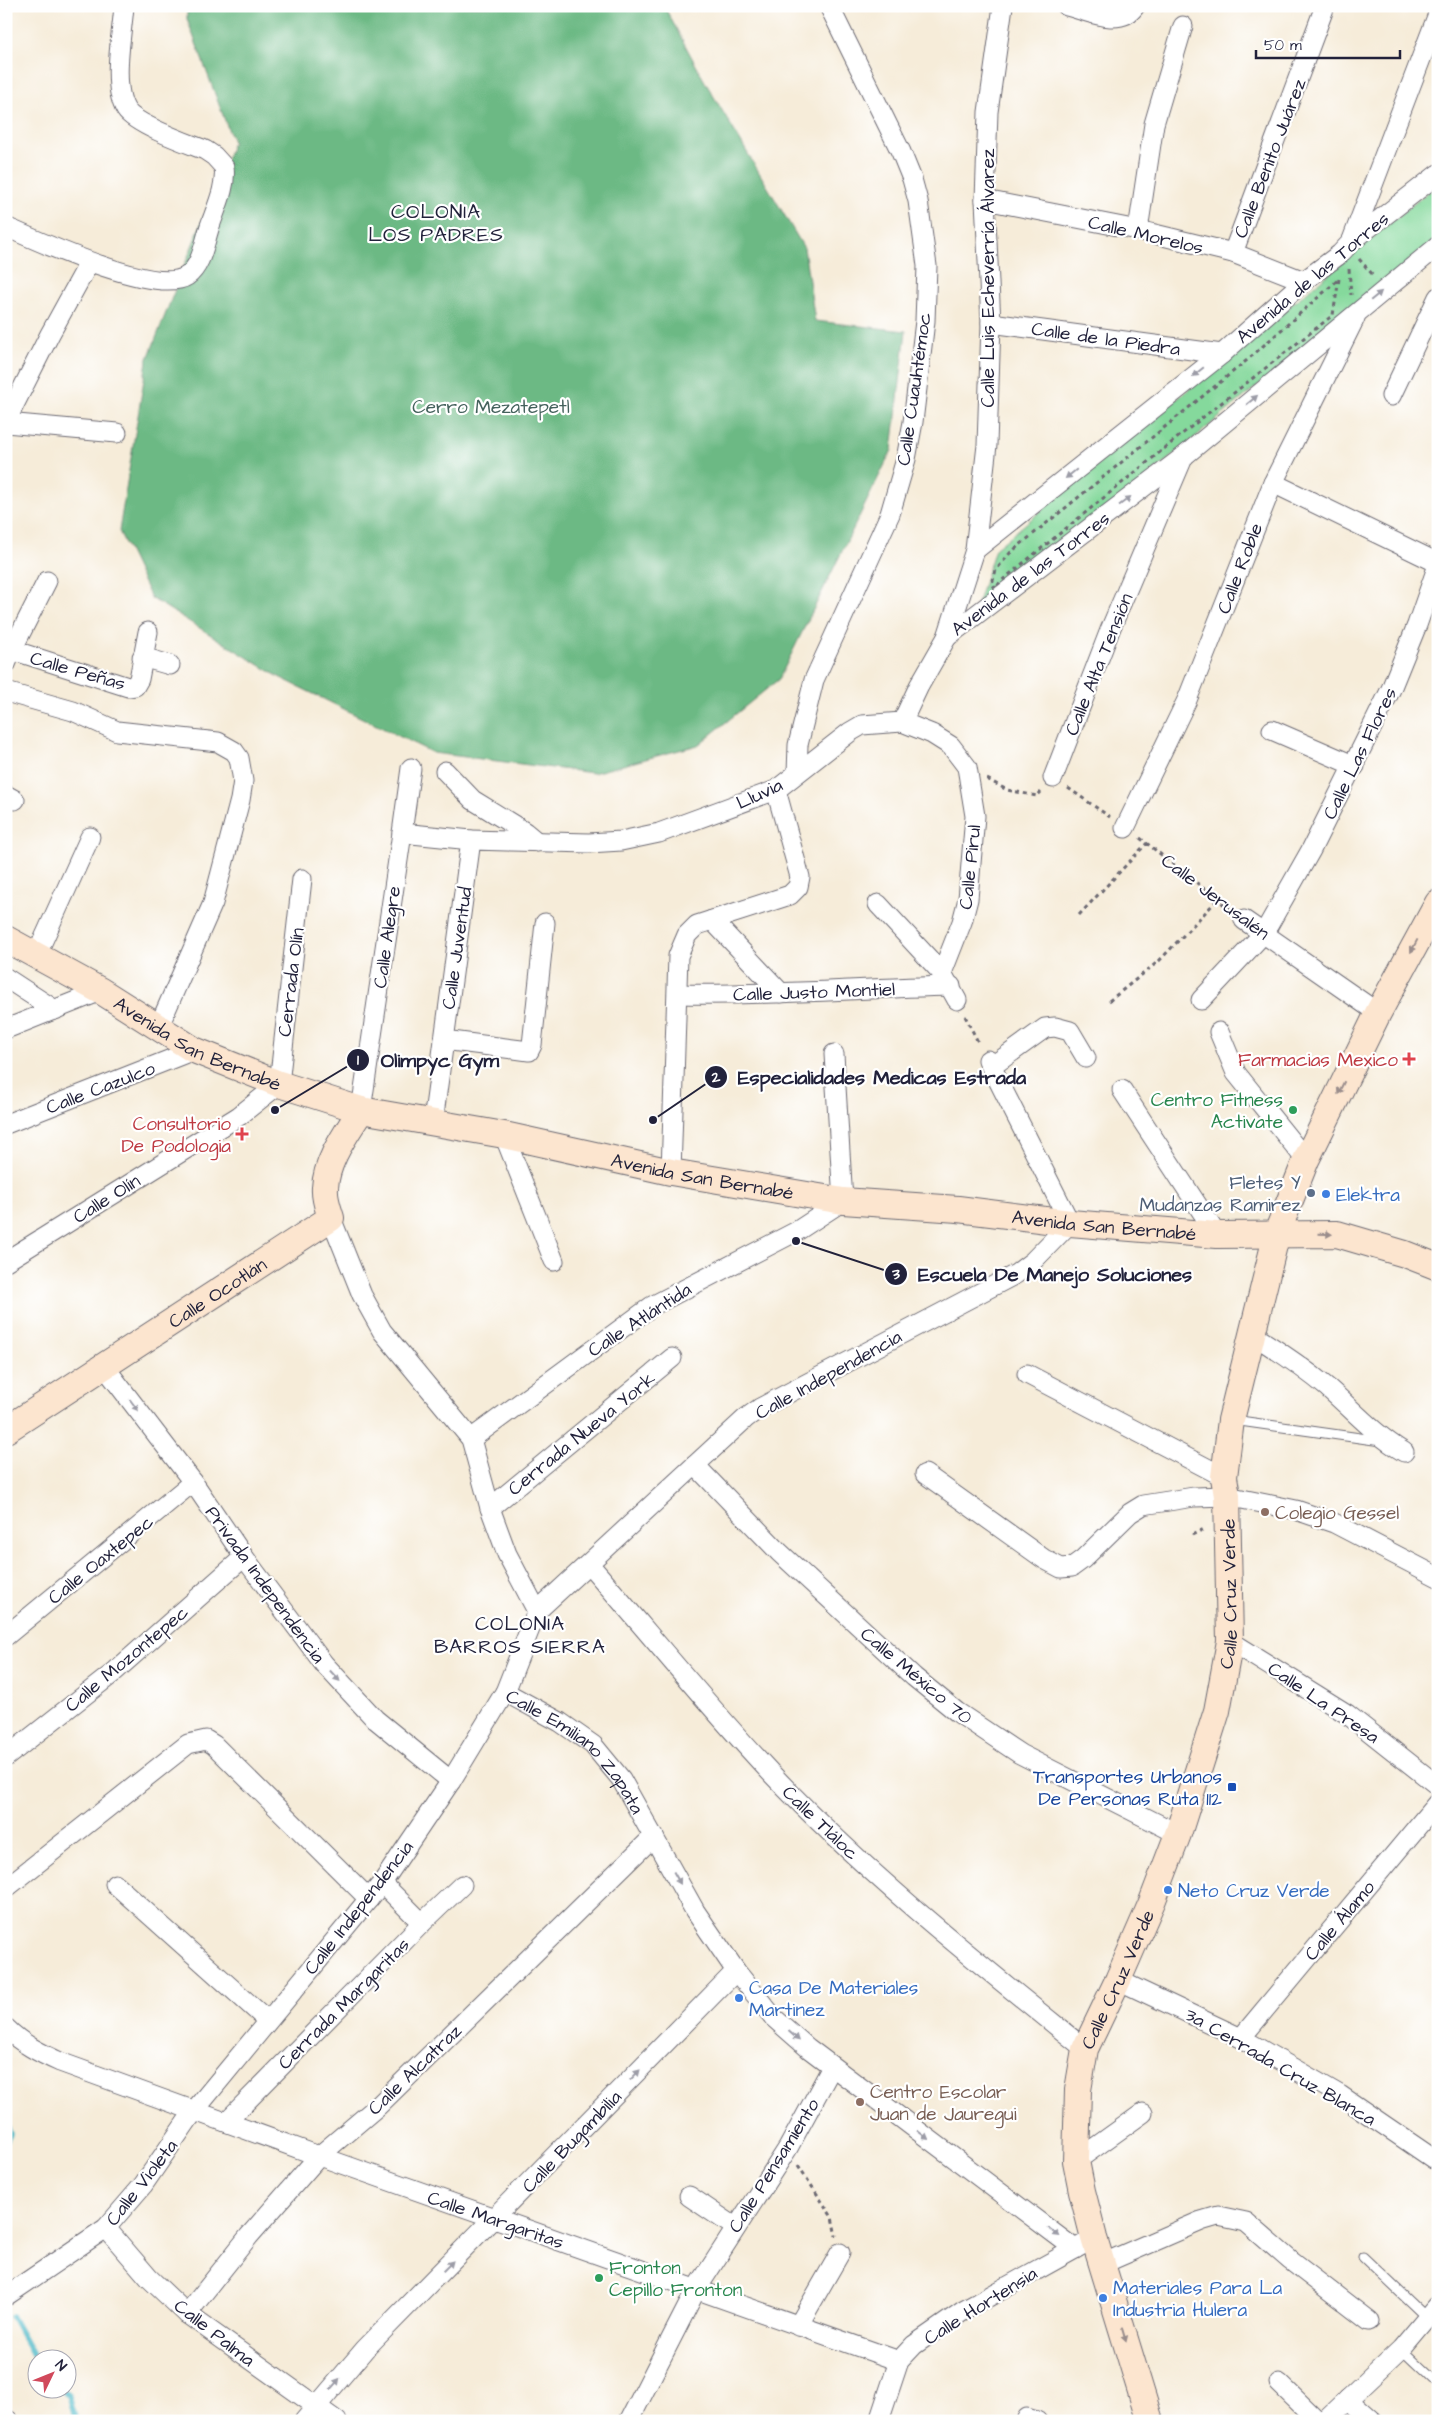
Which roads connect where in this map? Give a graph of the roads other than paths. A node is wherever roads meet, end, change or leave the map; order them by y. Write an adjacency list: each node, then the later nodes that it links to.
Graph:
1 (124, 6): 16 (street)
2 (829, 6): 41 (street, Calle Cuauhtémoc)
3 (1002, 6): 10 (street, Calle Luis Echeverría Álvarez)
4 (1067, 6): 5 (street)
5 (1136, 6)
6 (1325, 6): 15 (street, Calle Benito Juárez)
7 (1438, 14): 13 (street)
8 (1183, 26): 12 (street)
9 (1438, 174): 13 (street, Avenida de las Torres)
10 (985, 200): 12 (street, Calle Morelos); 20 (street, Calle Luis Echeverría Álvarez)
11 (6, 227): 16 (street)
12 (1138, 230): 15 (street, Calle Morelos)
13 (1350, 243): 17 (street, Avenida de las Torres)
14 (1438, 246): 19 (street, Avenida de las Torres, one-way to 14)
15 (1233, 253): 17 (street, Calle Morelos)
16 (89, 263): 23 (street)
17 (1304, 281): 21 (street, Avenida de las Torres)
18 (1438, 297): 22 (street)
19 (1356, 314): 25 (street, Avenida de las Torres, one-way to 19); 26 (street, Calle Roble)
20 (991, 323): 21 (street, Calle de la Piedra); 27 (street, Calle Luis Echeverría Álvarez)
21 (1222, 354): 27 (street, Avenida de las Torres, one-way to 27)
22 (1391, 396)
23 (6, 422): 24 (street)
24 (117, 432)
25 (1183, 457): 31 (street, Avenida de las Torres, one-way to 25); 42 (street, Calle Alta Tensión)
26 (1273, 483): 28 (street); 44 (street, Calle Roble)
27 (975, 550): 31 (street, Avenida de las Torres)
28 (1438, 564): 38 (street, Calle Las Flores)
29 (47, 581): 32 (street)
30 (148, 632): 33 (street, Calle Peñas)
31 (946, 637): 36 (street)
32 (9, 657): 33 (street, Calle Peñas)
33 (142, 657): 34 (street)
34 (170, 664)
35 (6, 692): 66 (street)
36 (902, 722): 41 (street, Lluvia); 59 (street, Calle Pirul)
37 (1272, 730): 38 (street)
38 (1355, 766): 55 (street, Calle Las Flores)
39 (411, 768): 45 (street, Calle Alegre)
40 (445, 771): 48 (street)
41 (797, 773): 43 (street, Lluvia)
42 (1053, 778)
43 (776, 790): 48 (street, Lluvia); 52 (street)
44 (1125, 828)
45 (402, 833): 47 (street); 75 (street, Calle Alegre)
46 (90, 836): 57 (street)
47 (471, 840): 48 (street); 69 (street, Calle Juventud)
48 (537, 842)
49 (302, 880): 73 (street, Cerrada Olín)
50 (1438, 903): 65 (street, Calle Cruz Verde, one-way to 65)
51 (878, 904): 59 (street)
52 (712, 920): 61 (street); 62 (street)
53 (1244, 920): 55 (street, Calle Jerusalén)
54 (546, 923): 69 (street)
55 (1264, 933): 63 (street, Calle Las Flores); 65 (street, Calle Jerusalén)
56 (6, 939): 57 (street, Avenida San Bernabé)
57 (36, 956): 60 (street, Avenida San Bernabé)
58 (6, 978): 64 (street)
59 (950, 986): 61 (street, Calle Justo Montiel)
60 (101, 991): 64 (street); 66 (street, Avenida San Bernabé)
61 (781, 993): 62 (street, Calle Justo Montiel)
62 (678, 994): 80 (street)
63 (1201, 1000)
64 (55, 1010): 67 (street)
65 (1378, 1013): 79 (street, Calle Cruz Verde, one-way to 79)
66 (159, 1026): 70 (street, Avenida San Bernabé)
67 (6, 1029)
68 (1219, 1032): 79 (street)
69 (444, 1040): 76 (street, Calle Juventud)
70 (194, 1050): 73 (street, Avenida San Bernabé); 77 (street, Calle Cazulco)
71 (834, 1054): 81 (street)
72 (1086, 1058): 83 (street)
73 (279, 1084): 75 (street, Avenida San Bernabé); 86 (street, Calle Olín)
74 (1122, 1090): 85 (street)
75 (361, 1110): 76 (street, Avenida San Bernabé); 82 (street)
76 (433, 1122): 78 (street, Avenida San Bernabé)
77 (6, 1124)
78 (504, 1135): 80 (street, Avenida San Bernabé); 87 (street)
79 (1306, 1160): 84 (street, Calle Cruz Verde)
80 (670, 1172): 81 (street, Avenida San Bernabé)
81 (843, 1201): 83 (street, Avenida San Bernabé); 95 (street, Calle Atlántida)
82 (331, 1218): 91 (street, Calle Ocotlán); 95 (street)
83 (1070, 1223): 85 (street, Avenida San Bernabé); 98 (street, Calle Independencia)
84 (1277, 1233): 85 (street, Avenida San Bernabé); 88 (street, Avenida San Bernabé, one-way to 88); 89 (street, Calle Cruz Verde)
85 (1217, 1235)
86 (6, 1261)
87 (554, 1261)
88 (1438, 1267)
89 (1253, 1335): 93 (street, Calle Cruz Verde); 96 (street)
90 (672, 1358): 102 (street, Cerrada Nueva York)
91 (104, 1366): 94 (street, Calle Ocotlán); 100 (street, Privada Independencia, one-way to 100)
92 (1028, 1374): 101 (street)
93 (1231, 1420): 96 (lane); 101 (street, Calle Cruz Verde)
94 (6, 1430)
95 (471, 1439): 102 (street)
96 (1386, 1442): 97 (street)
97 (1404, 1452)
98 (695, 1465): 104 (street, Calle Independencia); 114 (street, Calle México 70)
99 (924, 1474): 101 (street)
100 (193, 1482): 103 (street, Privada Independencia); 107 (street, Calle Oaxtepec)
101 (1226, 1486): 105 (street); 108 (street, Calle Cruz Verde)
102 (490, 1508): 106 (street)
103 (244, 1557): 110 (street, Calle Mozontepec); 111 (street, Privada Independencia, one-way to 111)
104 (589, 1564): 106 (street, Calle Independencia); 127 (street, Calle Tláloc)
105 (1438, 1577)
106 (537, 1611): 109 (street, Calle Emiliano Zapata)
107 (6, 1636)
108 (1230, 1641): 112 (street, Calle La Presa); 114 (street, Calle Cruz Verde)
109 (505, 1692): 111 (street, Calle Independencia); 115 (street, Calle Emiliano Zapata)
110 (6, 1757)
111 (451, 1781): 116 (street, Calle Independencia)
112 (1438, 1786)
113 (1438, 1802): 126 (street, Calle Álamo)
114 (1178, 1834): 123 (street, Calle Cruz Verde)
115 (654, 1836): 122 (street, Calle Emiliano Zapata, one-way to 122); 132 (street, Calle Alcatraz)
116 (382, 1883): 120 (street, Calle Independencia); 121 (street)
117 (115, 1884): 124 (street)
118 (462, 1885): 121 (street, Cerrada Margaritas)
119 (6, 1888): 120 (street)
120 (369, 1899): 124 (street, Calle Independencia)
121 (422, 1923): 131 (street, Cerrada Margaritas)
122 (736, 1971): 128 (street, Calle Emiliano Zapata, one-way to 128); 136 (street, Calle Bugambilia, one-way to 122)
123 (1118, 1980): 126 (street, 3a Cerrada Cruz Blanca); 127 (street, Calle Cruz Verde)
124 (267, 2020): 129 (street, Calle Independencia)
125 (6, 2028): 129 (street, Calle Margaritas)
126 (1241, 2038): 134 (street, 3a Cerrada Cruz Blanca)
127 (1084, 2049): 133 (street, Calle Cruz Verde)
128 (832, 2067): 137 (street, Calle Pensamiento); 139 (street, Calle Emiliano Zapata, one-way to 139)
129 (194, 2111): 131 (street, Calle Margaritas); 138 (street, Calle Violeta)
130 (1143, 2113): 133 (street)
131 (226, 2122): 132 (street, Calle Margaritas)
132 (319, 2156): 136 (street, Calle Margaritas); 146 (street, Calle Alcatraz)
133 (1076, 2161): 139 (street, Calle Cruz Verde)
134 (1438, 2162)
135 (689, 2196): 137 (street)
136 (495, 2218): 143 (street, Calle Margaritas); 154 (street, Calle Bugambilia, one-way to 136)
137 (735, 2227): 143 (street, Calle Pensamiento)
138 (106, 2228): 144 (street, Calle Violeta); 146 (street, Calle Palma)
139 (1084, 2244): 142 (street, Calle Cruz Verde); 150 (street, Calle Hortensia)
140 (840, 2253): 148 (street)
141 (1363, 2257): 145 (lane)
142 (1102, 2264): 147 (street); 158 (street, Calle Cruz Verde, one-way to 158)
143 (696, 2290): 148 (street, Calle Margaritas); 156 (street, Calle Pensamiento)
144 (6, 2296)
145 (1432, 2311): 149 (street)
146 (187, 2314): 154 (street, Calle Palma)
147 (1369, 2321)
148 (798, 2326): 150 (street, Calle Margaritas)
149 (1400, 2349): 152 (lane); 153 (street)
150 (899, 2361): 157 (street, Calle Hortensia)
151 (1279, 2383): 159 (street)
152 (1438, 2384)
153 (1348, 2399): 160 (street); 161 (street)
154 (309, 2414): 155 (street, Calle Palma)
155 (337, 2421)
156 (630, 2421)
157 (879, 2421)
158 (1150, 2421)
159 (1318, 2421)
160 (1324, 2421)
161 (1373, 2421)

